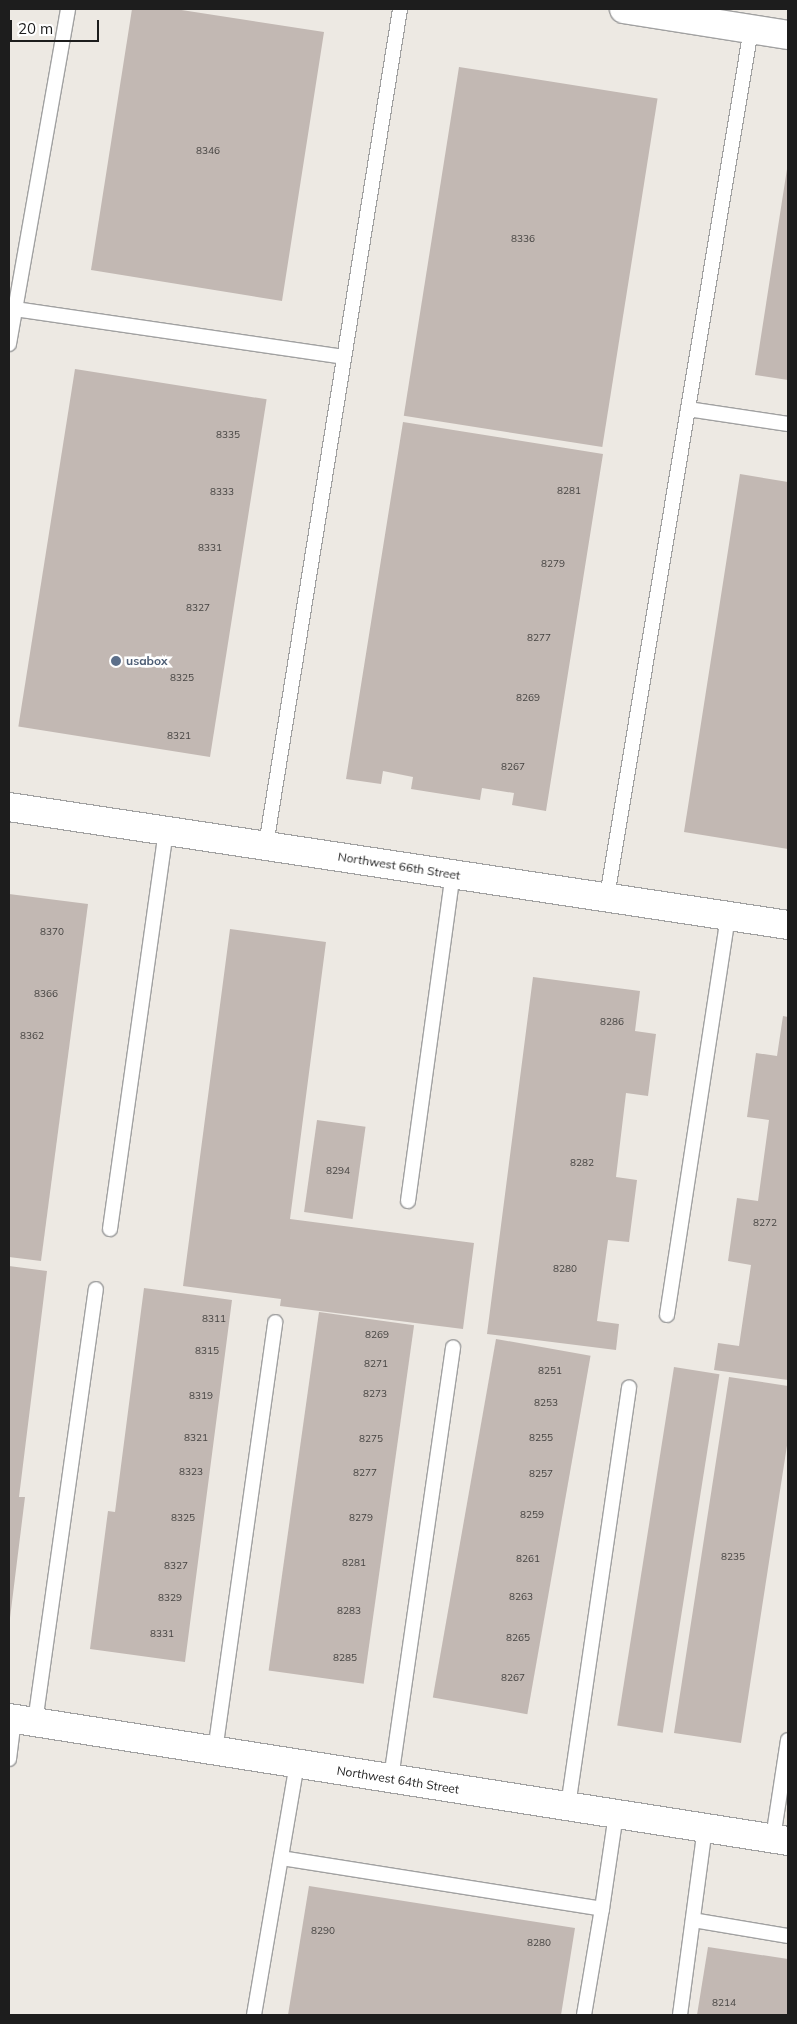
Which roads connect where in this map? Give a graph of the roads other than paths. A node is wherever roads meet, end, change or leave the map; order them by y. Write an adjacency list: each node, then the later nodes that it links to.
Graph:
1 (68, 9): 7 (lane)
2 (400, 9): 9 (lane)
3 (624, 9): 4 (street)
4 (711, 16): 5 (street)
5 (751, 29): 6 (street); 10 (lane)
6 (788, 35)
7 (15, 309): 8 (lane); 9 (lane)
8 (9, 344)
9 (344, 357): 14 (lane)
10 (688, 409): 11 (lane); 16 (lane)
11 (788, 424)
12 (9, 807): 13 (street, Northwest 66th Street)
13 (166, 830): 14 (street, Northwest 66th Street); 20 (lane)
14 (266, 846): 15 (street, Northwest 66th Street)
15 (453, 874): 16 (street, Northwest 66th Street); 19 (lane)
16 (607, 898): 17 (street, Northwest 66th Street)
17 (728, 916): 18 (street, Northwest 66th Street); 22 (lane)
18 (788, 925)
19 (408, 1201)
20 (110, 1229)
21 (96, 1289): 26 (lane)
22 (667, 1315)
23 (275, 1322): 28 (lane)
24 (453, 1346): 31 (lane)
25 (629, 1387): 32 (lane)
26 (19, 1720): 28 (street, Northwest 64th Street); 29 (lane)
27 (788, 1740): 35 (lane)
28 (215, 1750): 30 (street, Northwest 64th Street)
29 (9, 1759)
30 (296, 1764): 31 (street, Northwest 64th Street); 36 (lane)
31 (391, 1778): 32 (street, Northwest 64th Street)
32 (568, 1806): 33 (street, Northwest 64th Street)
33 (616, 1814): 34 (street, Northwest 64th Street); 37 (lane)
34 (706, 1828): 35 (street, Northwest 64th Street); 38 (lane)
35 (781, 1840)
36 (281, 1858): 37 (lane); 40 (lane)
37 (602, 1909): 41 (lane)
38 (693, 1920): 39 (lane); 42 (lane)
39 (788, 1936)
40 (254, 2015)
41 (584, 2015)
42 (680, 2015)

